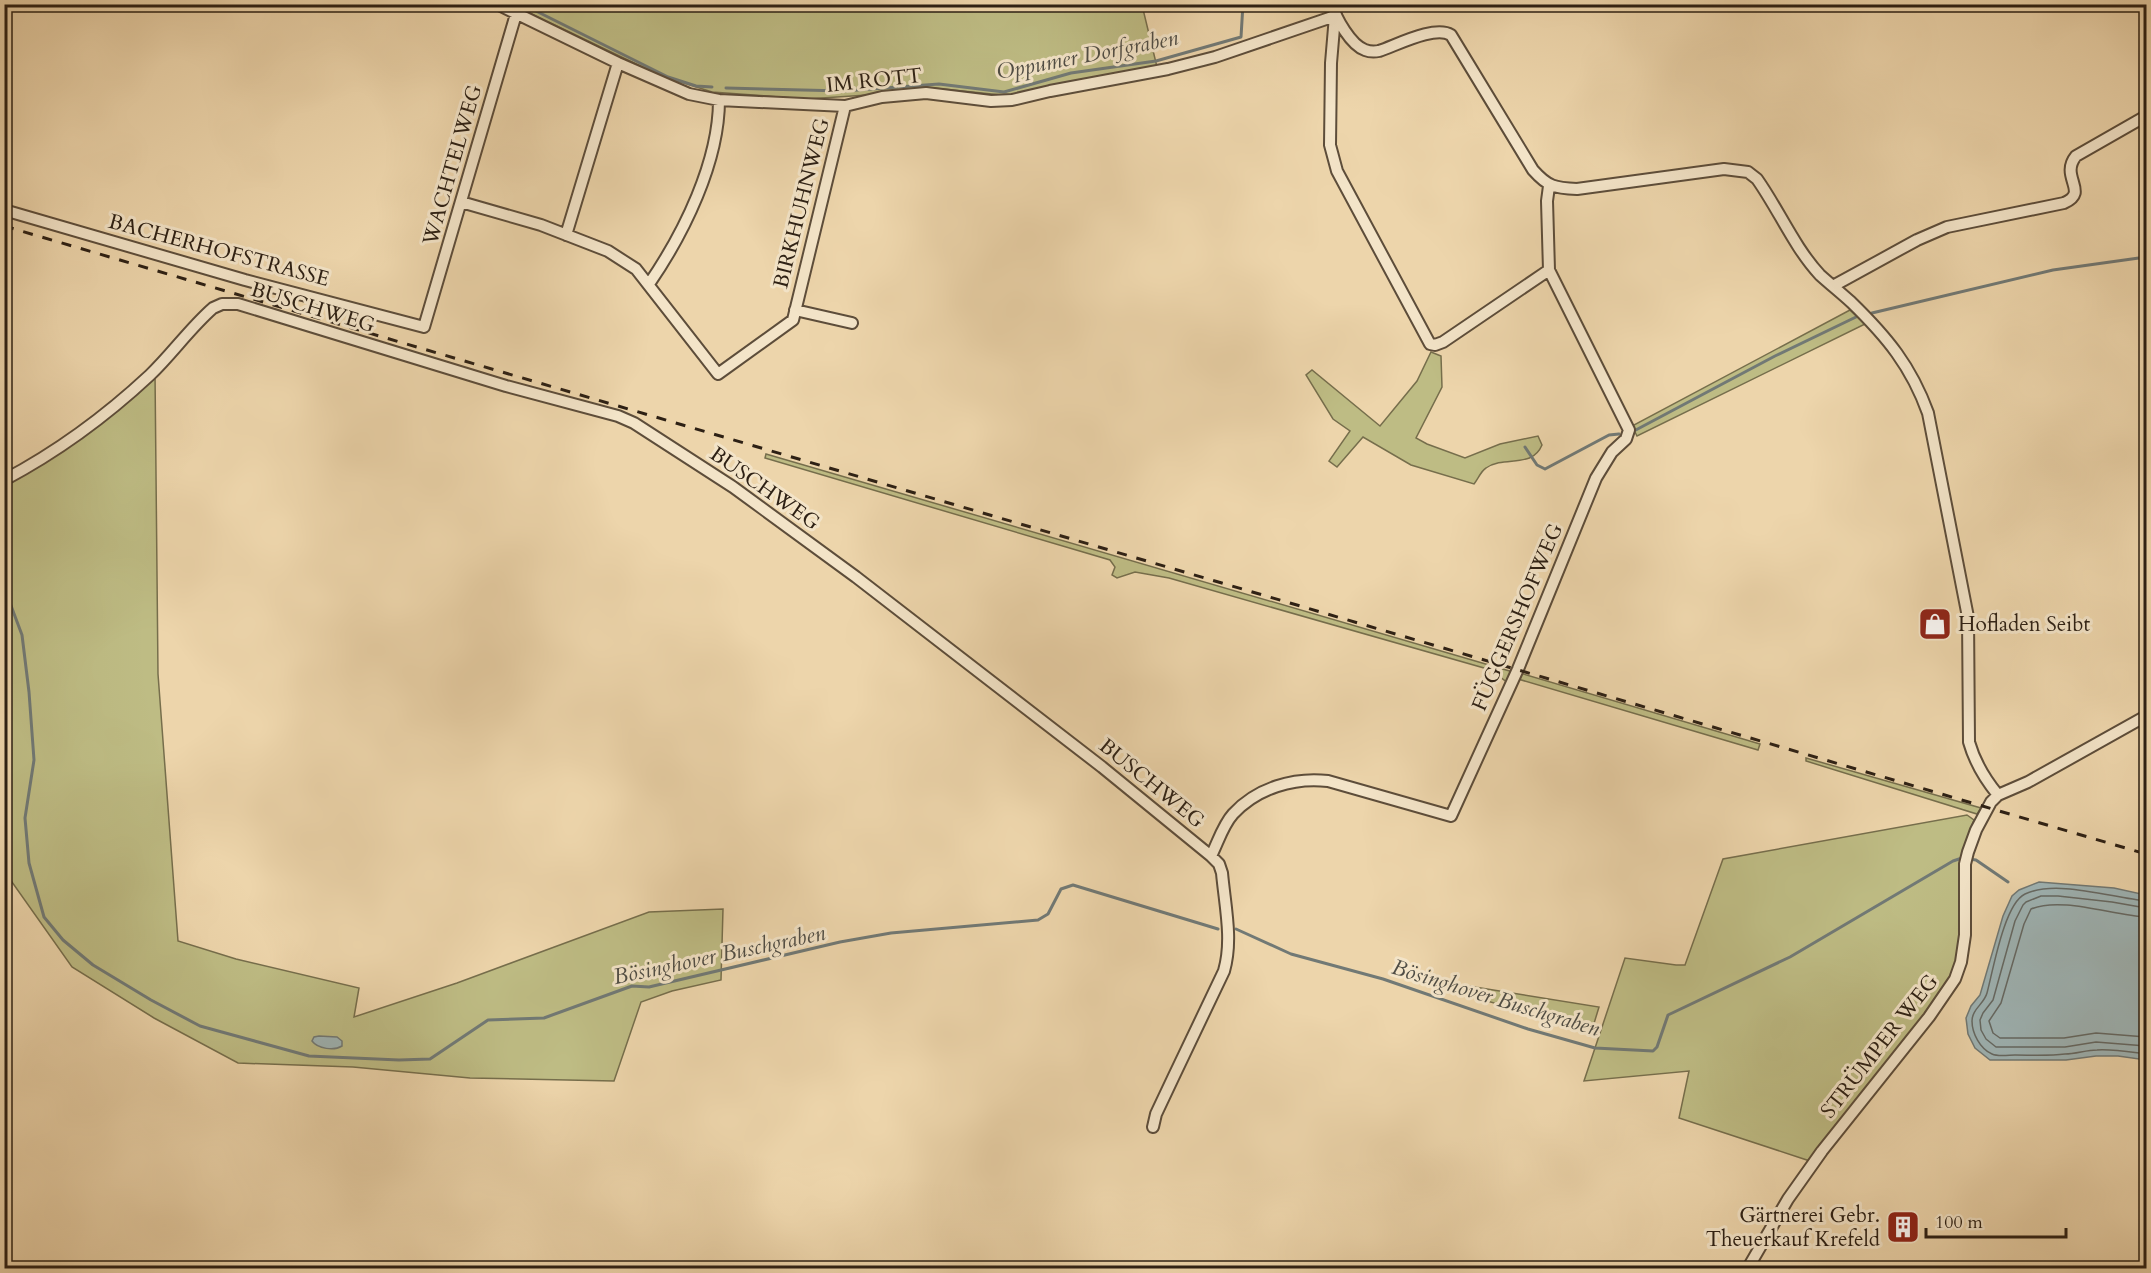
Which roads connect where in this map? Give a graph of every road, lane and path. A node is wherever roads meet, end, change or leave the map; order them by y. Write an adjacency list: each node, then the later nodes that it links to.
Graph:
1 (497, 4): 3 (street, IM ROTT)
2 (1332, 4): 4 (street)
3 (516, 14): 5 (street, IM ROTT); 10 (street, WACHTELWEG)
4 (1335, 16): 7 (street, IM ROTT); 9 (street); 13 (street)
5 (618, 63): 6 (street, IM ROTT); 12 (street)
6 (719, 100): 7 (street, IM ROTT); 14 (street)
7 (845, 106): 16 (street, BIRKHUHNWEG)
8 (2146, 116): 15 (street)
9 (1549, 186): 13 (street); 15 (street)
10 (461, 202): 12 (street); 18 (street, WACHTELWEG)
11 (4, 210): 18 (street, BACHERHOFSTRASSE)
12 (566, 235): 14 (street)
13 (1549, 270): 22 (street, FÜGGERSHOFWEG)
14 (649, 284): 16 (street, BIRKHUHNWEG)
15 (1833, 286): 21 (street)
16 (795, 310): 17 (street, BIRKHUHNWEG)
17 (852, 323)
18 (424, 327)
19 (4, 480): 23 (street, BUSCHWEG)
20 (2146, 716): 21 (street)
21 (1998, 795): 25 (street, STRÜMPER WEG)
22 (1451, 816): 23 (street, BUSCHWEG)
23 (1211, 856): 24 (street)
24 (1153, 1127)
25 (1748, 1269)

